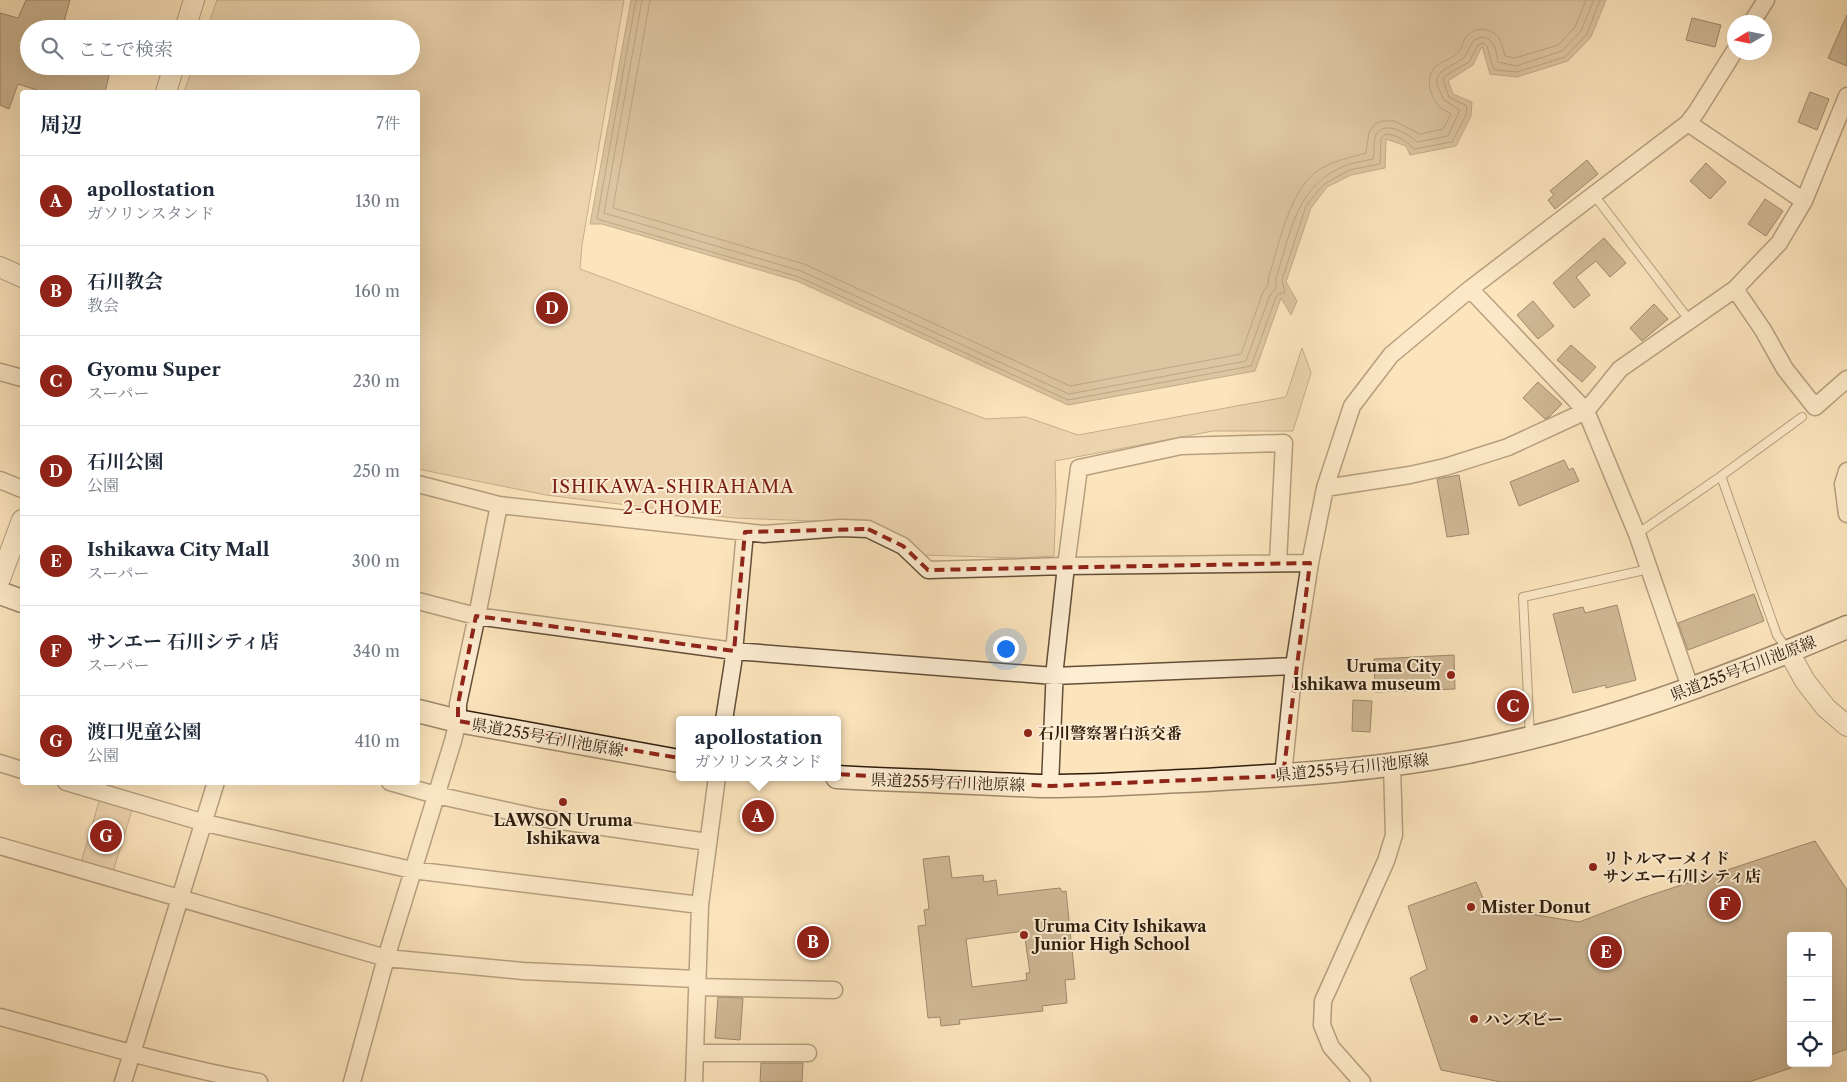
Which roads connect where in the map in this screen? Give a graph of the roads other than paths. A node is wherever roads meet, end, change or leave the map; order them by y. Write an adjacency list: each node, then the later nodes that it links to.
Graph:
1 (194, 0): 4 (street)
2 (1766, 0): 3 (street)
3 (1756, 15)
4 (188, 20)
5 (1729, 60): 9 (street)
6 (171, 75): 7 (street)
7 (167, 90)
8 (1847, 96): 11 (street)
9 (1688, 123): 10 (street); 11 (street)
10 (1594, 195): 14 (street); 16 (lane)
11 (1804, 201): 15 (street)
12 (0, 267): 13 (street)
13 (20, 276)
14 (1470, 289): 20 (street); 27 (street)
15 (1735, 289): 16 (street); 19 (street)
16 (1690, 321): 20 (street)
17 (0, 372): 18 (street)
18 (20, 377)
19 (1847, 379)
20 (1586, 411): 27 (street); 32 (street)
21 (1802, 417): 23 (lane)
22 (1847, 471): 29 (street)
23 (1721, 476): 32 (lane); 44 (lane)
24 (0, 480): 26 (street)
25 (420, 485): 28 (street)
26 (20, 488)
27 (1324, 488): 34 (street)
28 (499, 505): 31 (street); 41 (street)
29 (1847, 514)
30 (20, 526): 37 (street)
31 (745, 532): 35 (street); 43 (street)
32 (1637, 534): 36 (street)
33 (1278, 563): 34 (street); 35 (street); 35 (street)
34 (1310, 563): 45 (street)
35 (1066, 566): 46 (street)
36 (1649, 569): 47 (street); 52 (lane)
37 (0, 579)
38 (0, 594): 39 (main road)
39 (20, 600)
40 (420, 602): 41 (street)
41 (476, 616): 43 (street); 50 (street)
42 (1847, 628): 44 (main road, 県道255号石川池原線)
43 (734, 651): 46 (street); 49 (street)
44 (1789, 652): 47 (main road, 県道255号石川池原線); 51 (street)
45 (1294, 666): 46 (street); 57 (street)
46 (1054, 676): 63 (street)
47 (1691, 690): 52 (main road, 県道255号石川池原線)
48 (420, 712): 50 (main road, 県道255号石川池原線)
49 (725, 716)
50 (458, 721): 53 (main road, 県道255号石川池原線); 64 (street)
51 (1847, 726)
52 (1530, 738): 55 (main road, 県道255号石川池原線)
53 (676, 760)
54 (0, 763): 56 (street)
55 (1392, 765): 57 (main road, 県道255号石川池原線); 82 (street)
56 (20, 769)
57 (1283, 776): 63 (main road, 県道255号石川池原線)
58 (841, 777): 63 (main road, 県道255号石川池原線)
59 (716, 781): 66 (street)
60 (76, 785): 65 (street)
61 (215, 785): 65 (street)
62 (401, 785): 64 (street)
63 (1050, 786)
64 (436, 795): 66 (street); 68 (street)
65 (205, 823): 68 (street); 69 (street)
66 (708, 842): 70 (street)
67 (0, 846): 69 (street)
68 (412, 870): 70 (street); 71 (street)
69 (180, 898): 71 (street); 75 (street)
70 (700, 905): 72 (street)
71 (386, 958): 72 (street); 80 (street)
72 (697, 983): 73 (street); 76 (street)
73 (834, 990)
74 (0, 1017): 75 (street)
75 (133, 1053): 78 (street); 79 (street)
76 (695, 1053): 77 (street); 81 (street)
77 (808, 1053)
78 (123, 1082)
79 (259, 1082)
80 (352, 1082)
81 (694, 1082)
82 (1362, 1082)

